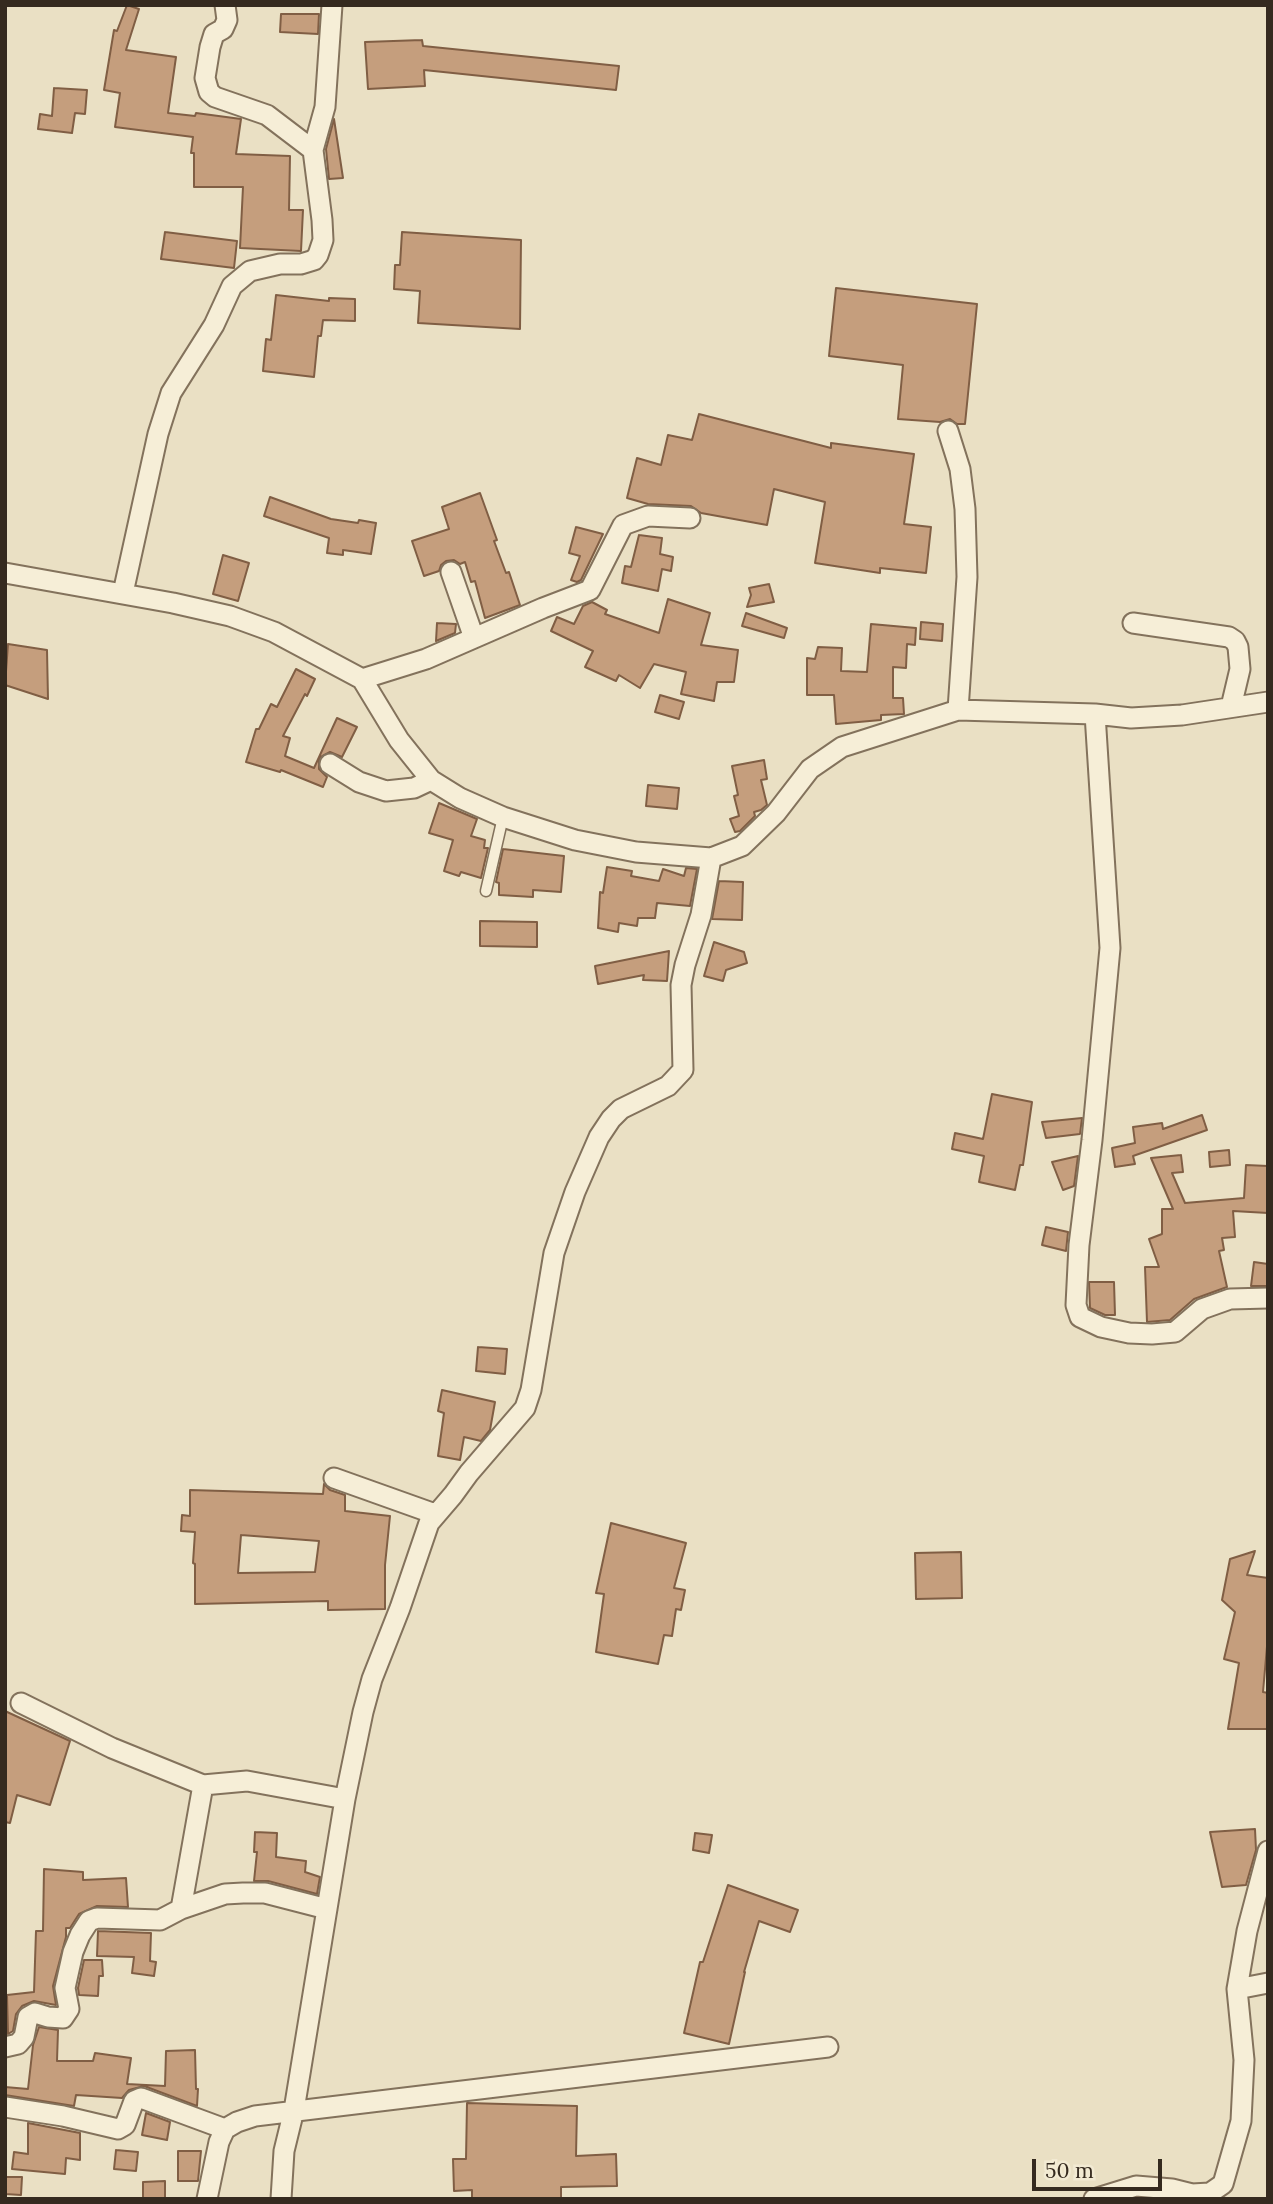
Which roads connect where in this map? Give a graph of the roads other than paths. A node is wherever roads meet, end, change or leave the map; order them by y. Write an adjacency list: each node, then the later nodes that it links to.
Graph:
1 (225, 5): 3 (street)
2 (332, 5): 3 (street)
3 (313, 150): 8 (street)
4 (948, 431): 14 (street)
5 (690, 518): 10 (street)
6 (451, 572): 10 (street)
7 (5, 573): 8 (street)
8 (124, 593): 11 (street)
9 (1133, 623): 13 (street)
10 (474, 638): 11 (street)
11 (362, 679): 17 (street)
12 (1268, 702): 13 (street)
13 (1231, 708): 15 (street)
14 (958, 710): 15 (street); 19 (street)
15 (1095, 714): 21 (street)
16 (330, 764): 17 (street)
17 (431, 780): 18 (street)
18 (503, 817): 19 (street); 20 (lane)
19 (710, 858): 23 (street)
20 (486, 891)
21 (1268, 1298)
22 (334, 1478): 23 (street)
23 (435, 1514): 26 (street)
24 (20, 1703): 25 (street)
25 (203, 1785): 26 (street); 28 (street)
26 (345, 1799): 29 (street)
27 (1268, 1851): 31 (street)
28 (181, 1909): 29 (street); 32 (street)
29 (327, 1909): 35 (street)
30 (1268, 1983): 31 (street)
31 (1237, 1989): 39 (street)
32 (5, 2047)
33 (828, 2047): 35 (street)
34 (5, 2107): 36 (street)
35 (294, 2110): 36 (street); 38 (street)
36 (225, 2129): 37 (street)
37 (207, 2199)
38 (281, 2199)
39 (1094, 2199)

